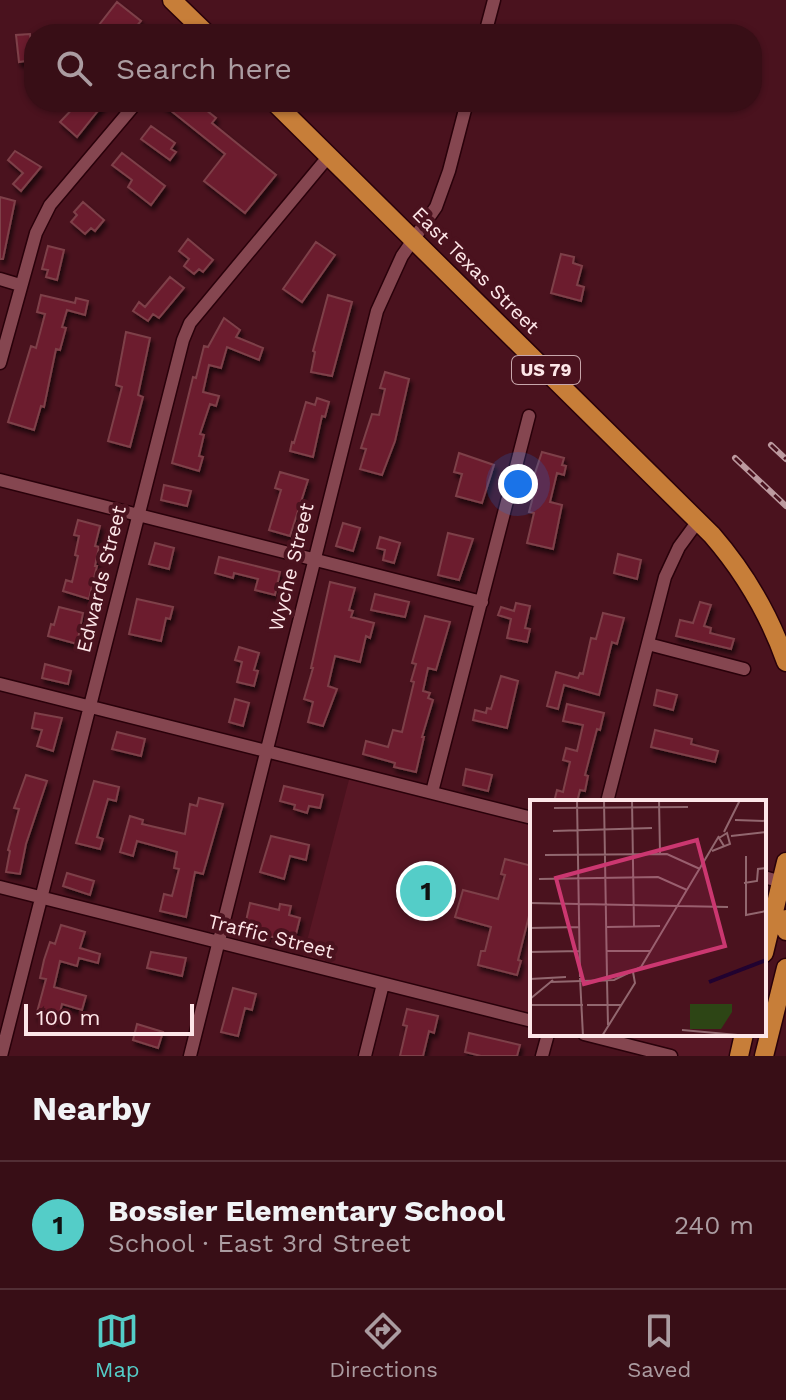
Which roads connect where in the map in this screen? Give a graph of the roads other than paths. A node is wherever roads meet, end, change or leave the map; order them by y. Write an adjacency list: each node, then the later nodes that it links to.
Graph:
1 (172, 0): 3 (main road)
2 (494, 0): 4 (street)
3 (195, 24)
4 (488, 24)
5 (129, 112): 11 (street)
6 (284, 112): 8 (main road, East Texas Street / US 79)
7 (464, 112): 9 (street, Wyche Street)
8 (328, 157): 9 (main road, East Texas Street / US 79); 15 (street, Edwards Street)
9 (413, 239): 16 (main road, East Texas Street / US 79); 17 (street, Wyche Street)
10 (0, 279): 11 (street)
11 (20, 285): 12 (street)
12 (0, 363)
13 (529, 416): 18 (street)
14 (0, 480): 15 (street)
15 (137, 514): 17 (street); 23 (street, Edwards Street)
16 (698, 521): 19 (street); 20 (main road, East Texas Street / US 79)
17 (314, 560): 18 (street); 24 (street, Wyche Street)
18 (482, 602): 25 (street)
19 (648, 644): 21 (street); 26 (street)
20 (786, 662)
21 (744, 669)
22 (0, 684): 23 (street)
23 (90, 707): 24 (street); 31 (street, Edwards Street)
24 (266, 751): 25 (street); 35 (street, Wyche Street)
25 (432, 792): 27 (street)
26 (608, 800)
27 (530, 817)
28 (786, 862): 29 (main road)
29 (777, 882): 34 (main road)
30 (0, 887): 31 (street, Traffic Street)
31 (43, 898): 35 (street, Traffic Street); 42 (street, Edwards Street)
32 (786, 919): 33 (main road)
33 (786, 931)
34 (766, 942)
35 (218, 943): 37 (street, Traffic Street); 43 (street, Wyche Street)
36 (786, 968): 48 (main road)
37 (383, 984): 38 (street, Traffic Street); 44 (street)
38 (530, 1021)
39 (547, 1036): 45 (street)
40 (592, 1036): 46 (street)
41 (744, 1036): 47 (main road)
42 (1, 1056)
43 (190, 1056)
44 (365, 1056)
45 (542, 1056)
46 (671, 1056)
47 (739, 1056)
48 (764, 1056)

